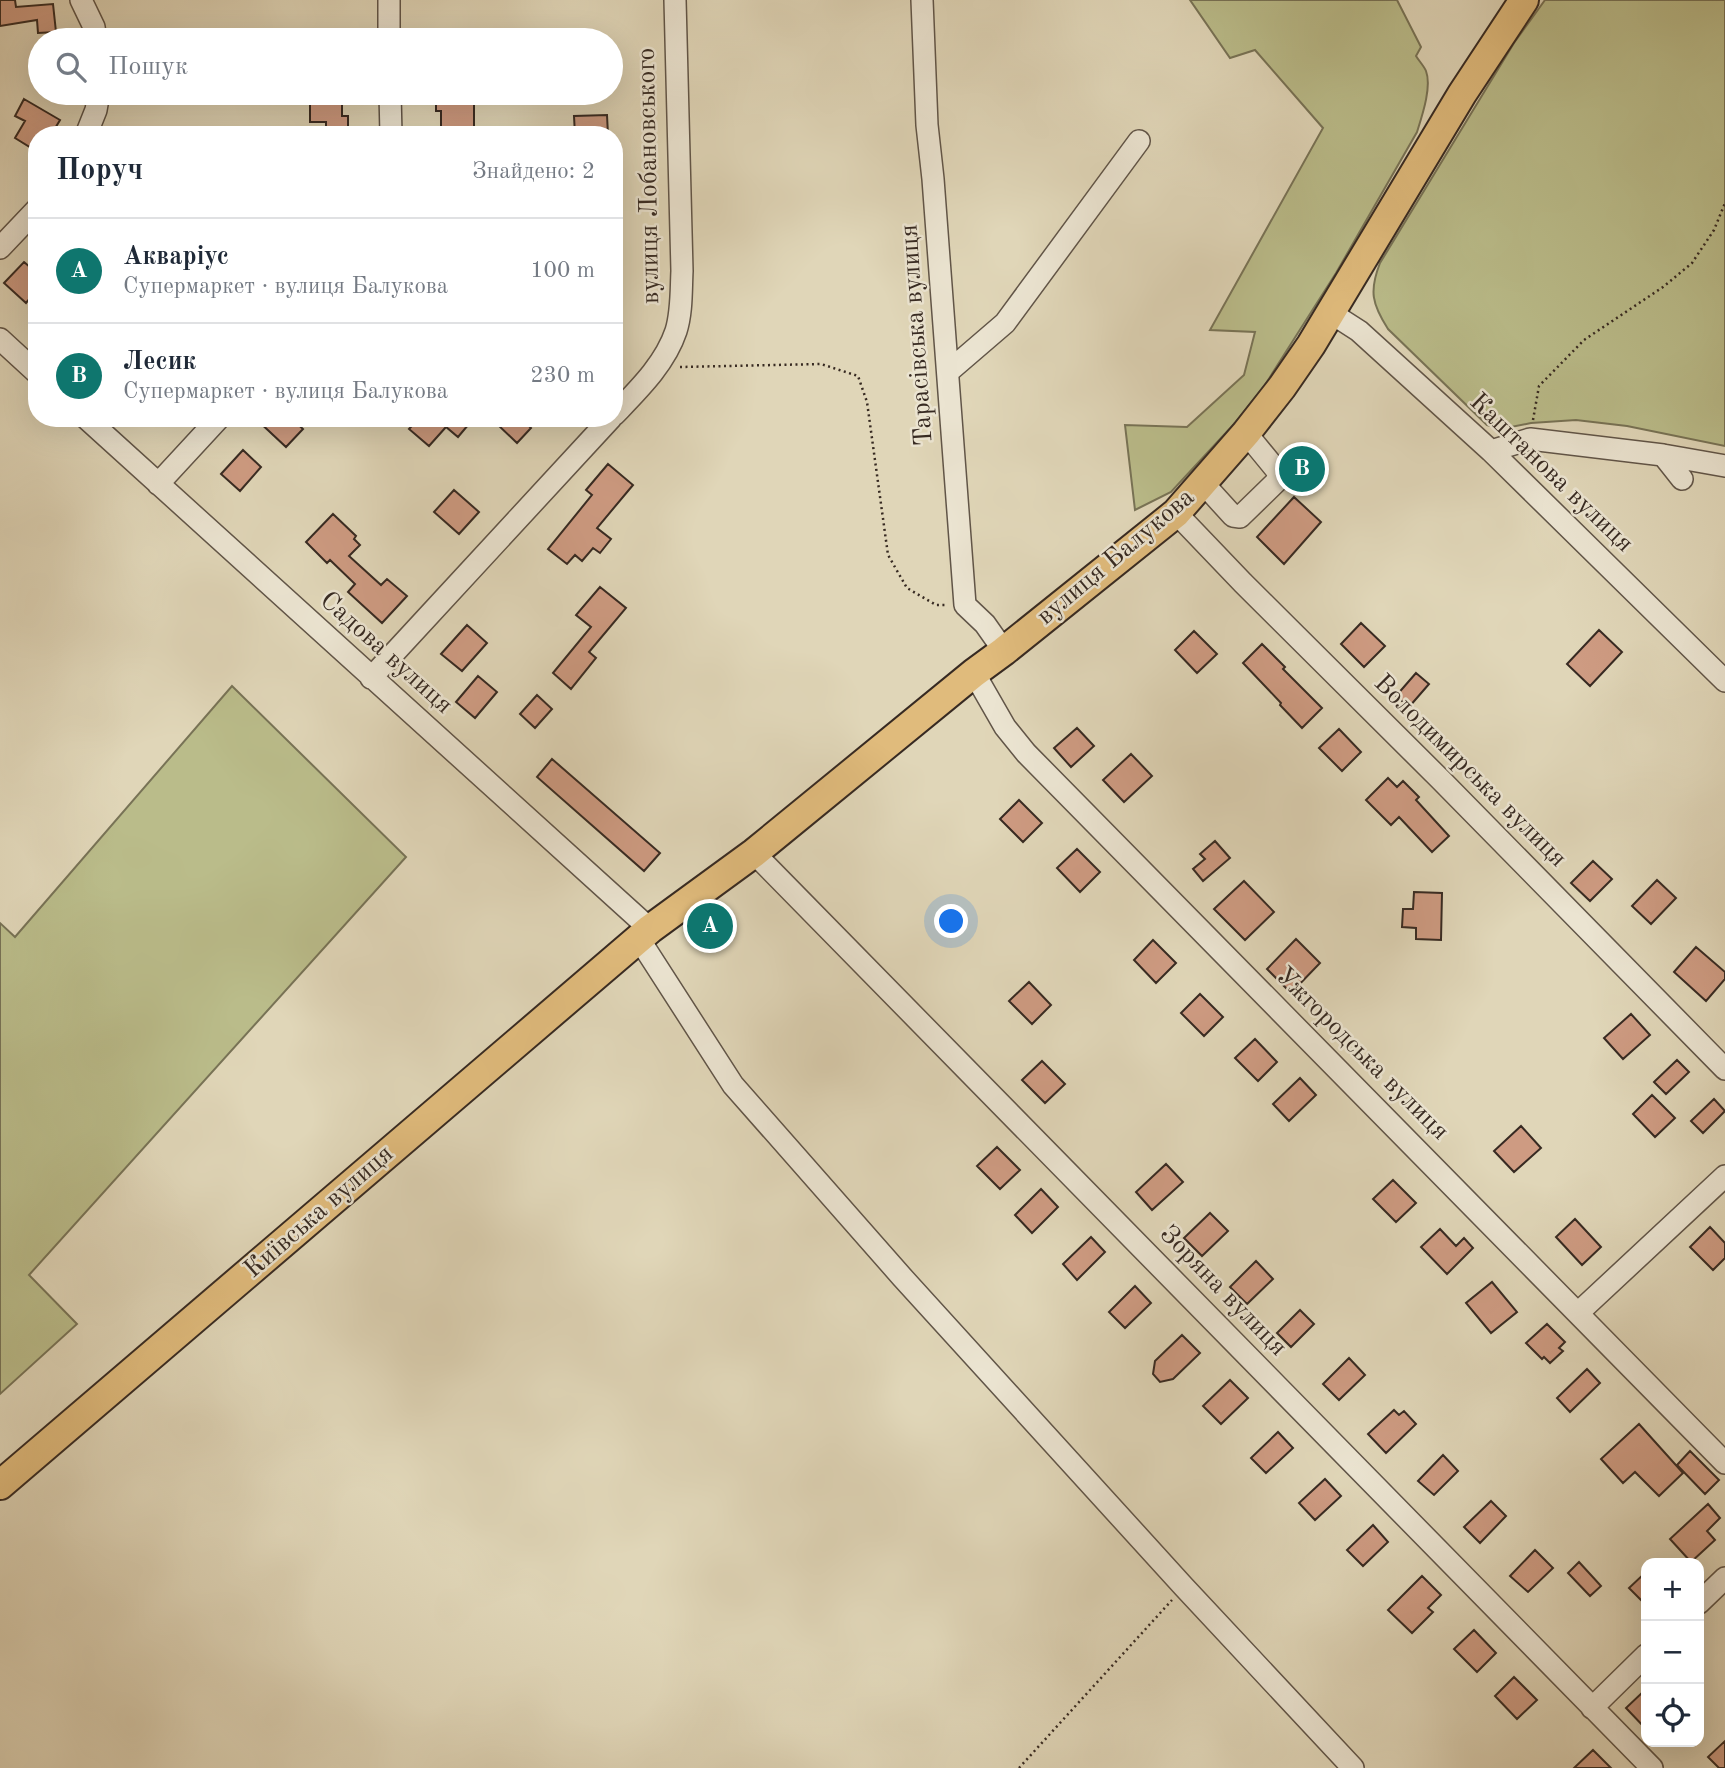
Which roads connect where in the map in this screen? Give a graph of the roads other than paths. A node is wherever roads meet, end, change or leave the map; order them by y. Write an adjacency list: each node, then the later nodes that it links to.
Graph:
1 (81, 0): 6 (street)
2 (388, 0): 7 (street)
3 (675, 0): 19 (street, вулиця Лобановського)
4 (922, 0): 18 (street, Тарасівська вулиця)
5 (1524, 0): 15 (main road, вулиця Балукова)
6 (94, 28)
7 (389, 28)
8 (97, 105): 10 (street)
9 (390, 105): 11 (street)
10 (90, 126)
11 (391, 126)
12 (1139, 141): 18 (street)
13 (28, 218): 14 (street)
14 (0, 248)
15 (1331, 313): 23 (main road, вулиця Балукова); 24 (street, Каштанова вулиця)
16 (0, 339): 17 (street)
17 (28, 365)
18 (948, 372): 31 (street, Тарасівська вулиця)
19 (623, 406)
20 (96, 427): 29 (street, Садова вулиця)
21 (211, 427): 29 (street)
22 (604, 427): 33 (street, вулиця Лобановського)
23 (1246, 433): 28 (main road, вулиця Балукова); 28 (street)
24 (1491, 451): 25 (street); 34 (street, Каштанова вулиця)
25 (1663, 455): 26 (street); 27 (street)
26 (1725, 466)
27 (1682, 479)
28 (1203, 483): 30 (main road, вулиця Балукова)
29 (158, 484): 33 (street, Садова вулиця)
30 (1175, 513): 31 (main road, вулиця Балукова); 37 (street, Володимирська вулиця)
31 (1004, 651): 32 (main road, вулиця Балукова)
32 (974, 673): 35 (main road, вулиця Балукова); 39 (street, Ужгородська вулиця)
33 (371, 678): 36 (street, Садова вулиця)
34 (1725, 681)
35 (754, 853): 36 (main road, вулиця Балукова); 45 (street, Зоряна вулиця)
36 (644, 934): 41 (main road, Київська вулиця); 46 (street, Садова вулиця)
37 (1725, 1069)
38 (1725, 1176): 39 (street)
39 (1578, 1313): 40 (street, Ужгородська вулиця)
40 (1725, 1463)
41 (0, 1485)
42 (1725, 1578): 43 (street)
43 (1704, 1599)
44 (1641, 1660): 45 (street)
45 (1592, 1708): 47 (street, Зоряна вулиця)
46 (1353, 1768)
47 (1651, 1768)

